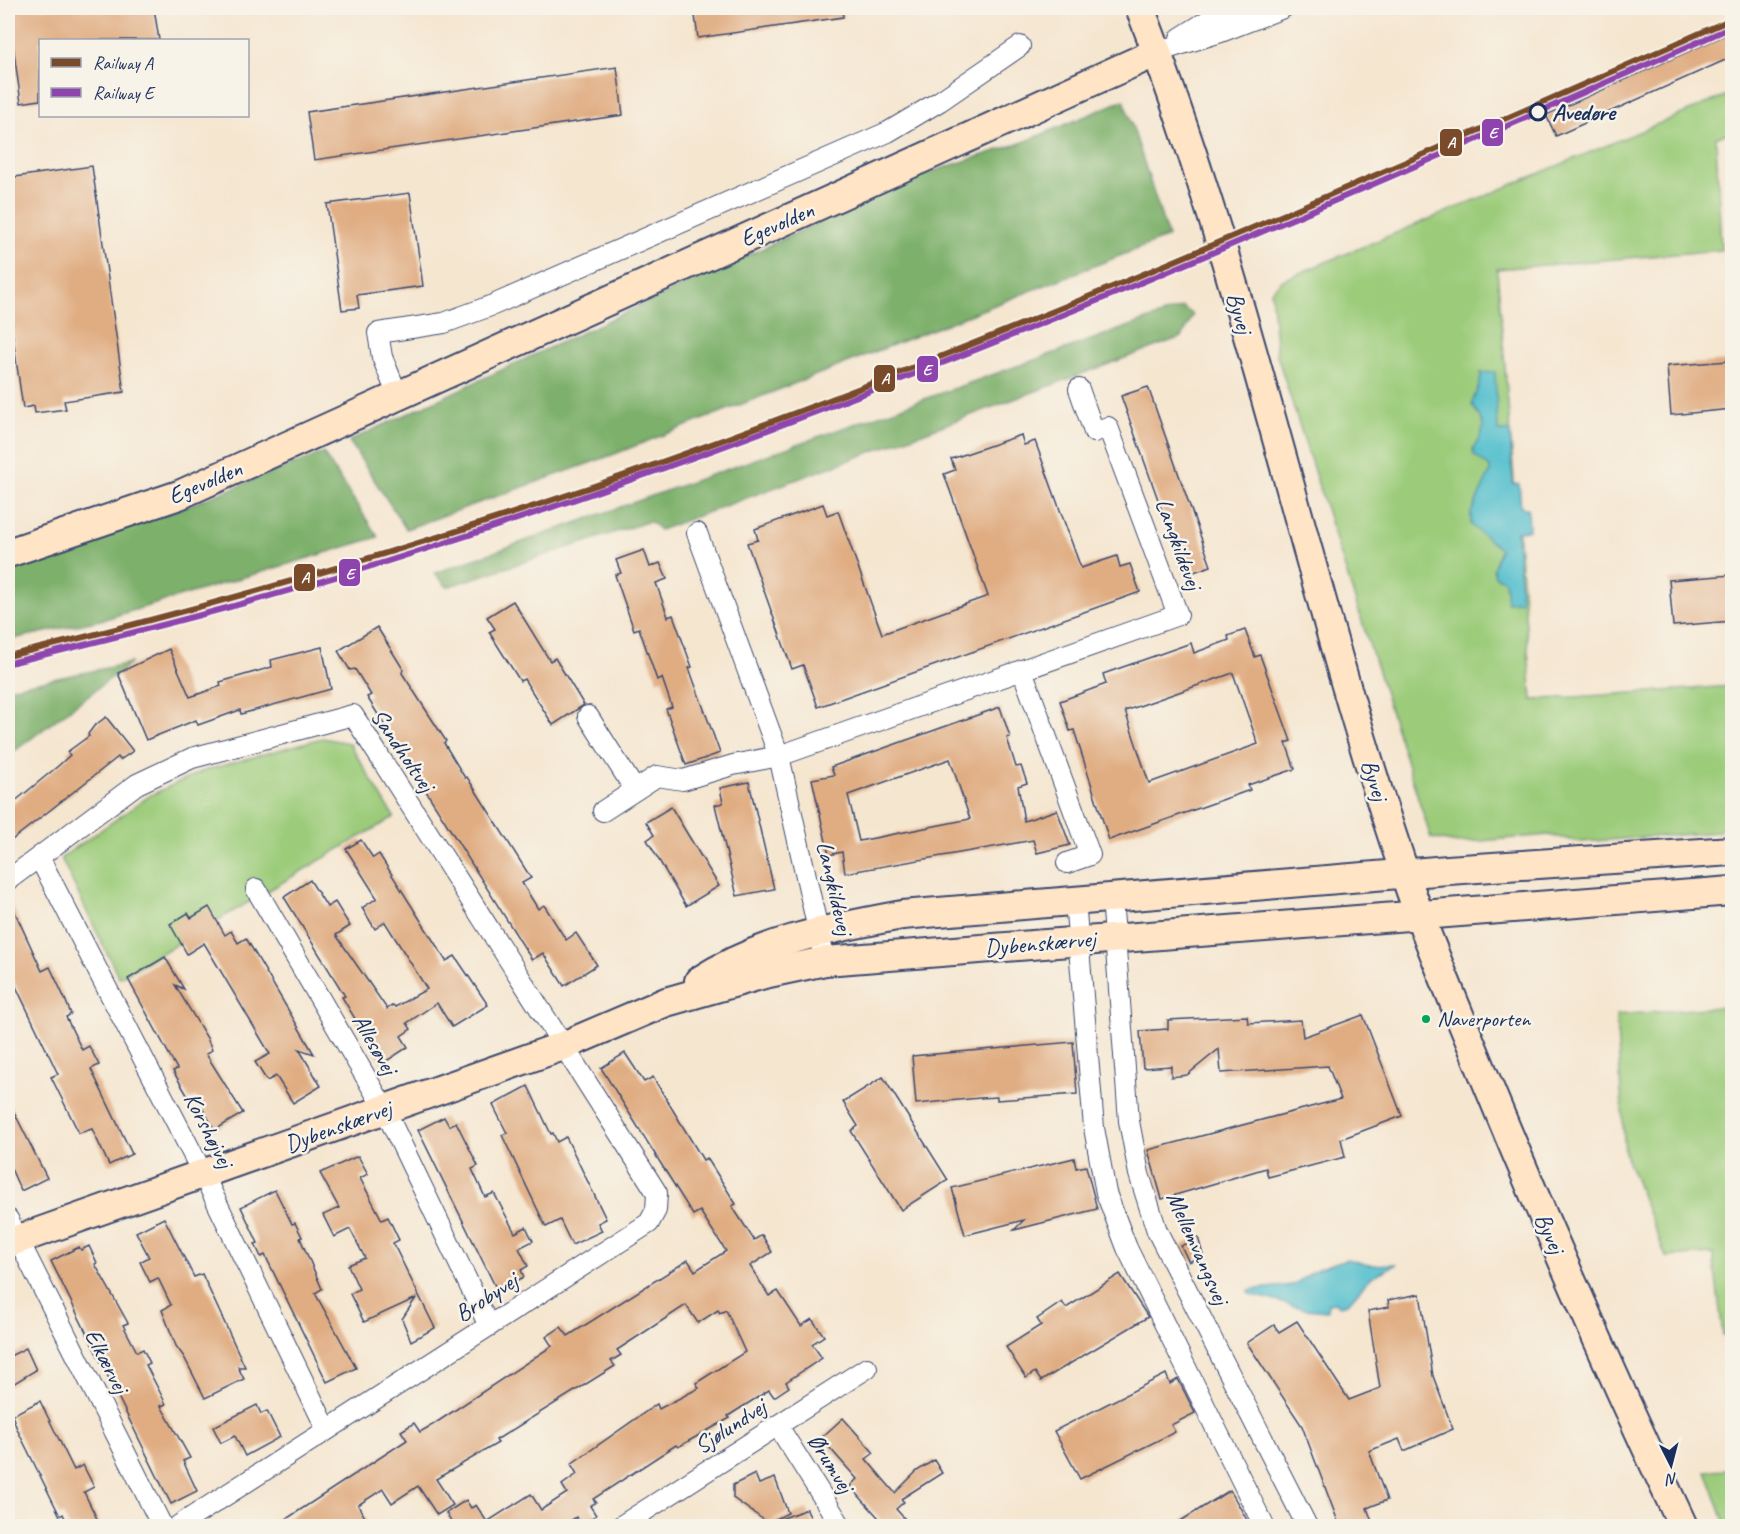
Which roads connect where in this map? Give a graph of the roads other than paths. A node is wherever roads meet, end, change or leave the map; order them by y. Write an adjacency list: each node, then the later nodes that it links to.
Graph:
1 (1140, 8): 5 (street, Byvej)
2 (1235, 8): 5 (street, Egevolden)
3 (1282, 8): 5 (street, Egevolden)
4 (1020, 46): 7 (street, Egevolden)
5 (1157, 52): 7 (street, Egevolden); 18 (street, Byvej)
6 (1078, 389): 10 (street, Langkildevej)
7 (398, 396): 9 (street, Egevolden)
8 (698, 533): 12 (street, Langkildevej)
9 (8, 554)
10 (1022, 670): 12 (street, Langkildevej); 17 (street)
11 (588, 716): 13 (street)
12 (779, 756): 13 (street, Langkildevej); 25 (street, Langkildevej)
13 (635, 790): 14 (street, Langkildevej)
14 (603, 811)
15 (1732, 852): 18 (street)
16 (39, 857): 19 (street, Sandholtvej); 30 (street, Sandholtvej); 32 (street, Korshøjvej)
17 (1067, 863)
18 (1405, 875): 22 (street, Dybenskærvej); 24 (street, Byvej)
19 (8, 880)
20 (256, 890): 31 (street, Allesøvej)
21 (1732, 891): 24 (street)
22 (1112, 897): 23 (street, Dybenskærvej); 26 (street, Mellemvangsvej)
23 (1075, 900): 25 (street, Dybenskærvej); 27 (street)
24 (1420, 917): 26 (street, Dybenskærvej); 44 (street, Byvej)
25 (818, 931): 28 (street, Langkildevej); 29 (street, Dybenskærvej)
26 (1114, 938): 27 (street, Dybenskærvej); 43 (street, Mellemvangsvej)
27 (1077, 940): 28 (street, Dybenskærvej); 42 (street)
28 (825, 961): 29 (street, Dybenskærvej)
29 (666, 1002): 30 (street, Dybenskærvej)
30 (563, 1047): 31 (street, Dybenskærvej); 34 (street, Brobyvej)
31 (385, 1110): 32 (street, Dybenskærvej); 34 (street, Allesøvej)
32 (203, 1174): 33 (street, Dybenskærvej); 37 (street, Korshøjvej)
33 (11, 1234): 38 (street, Elkærvej)
34 (489, 1326): 37 (street, Brobyvej)
35 (867, 1368): 36 (street, Sjølundvej)
36 (778, 1426): 40 (street, Sjølundvej); 41 (street, Ørumvej)
37 (327, 1430): 39 (street, Brobyvej)
38 (162, 1527)
39 (178, 1527)
40 (621, 1527)
41 (841, 1527)
42 (1264, 1527)
43 (1307, 1527)
44 (1683, 1527)

